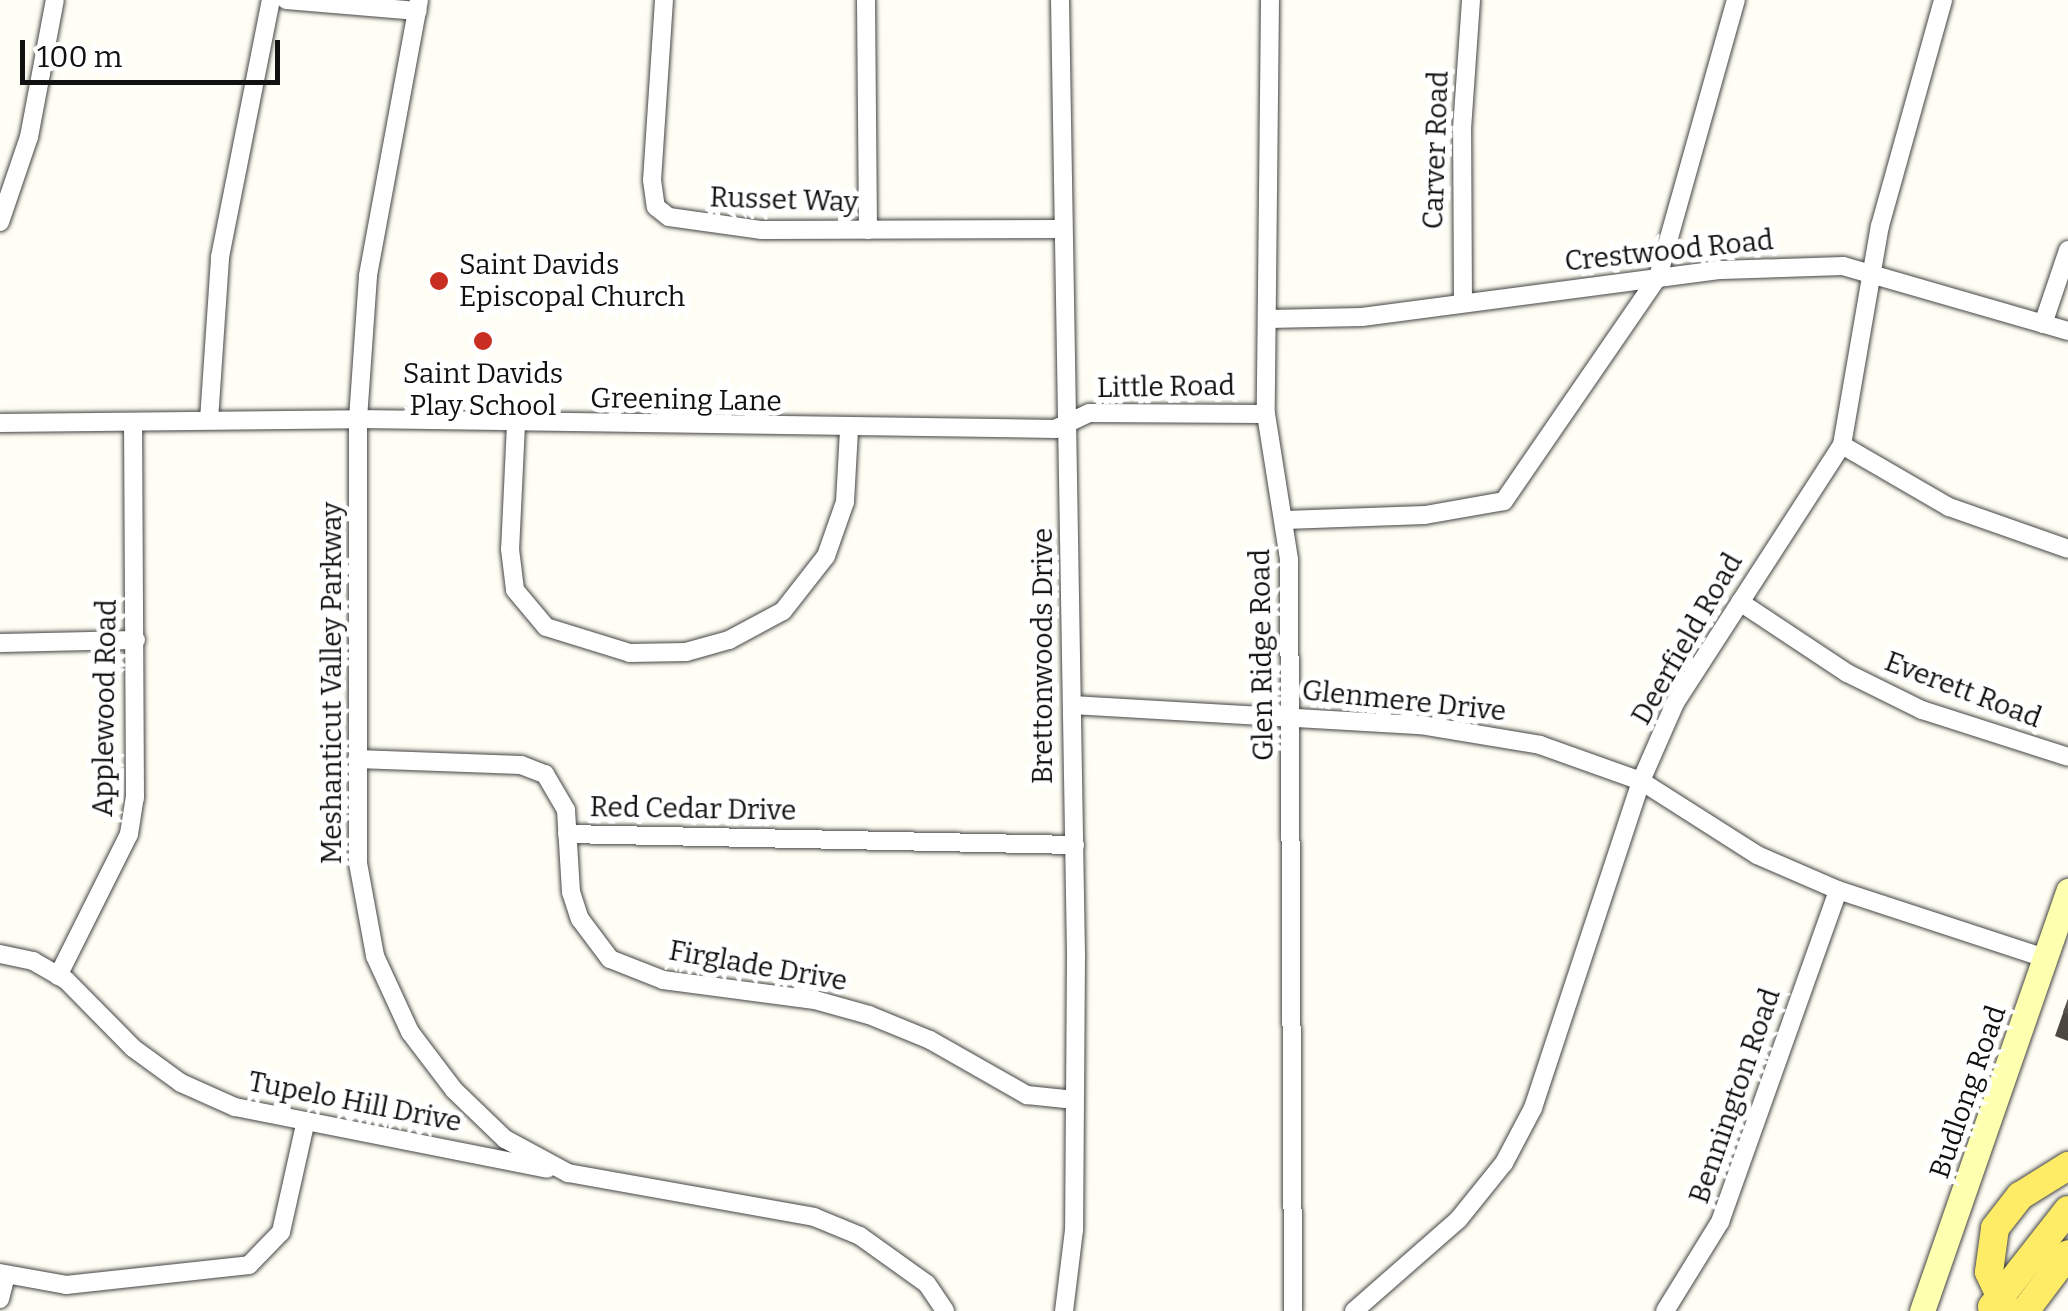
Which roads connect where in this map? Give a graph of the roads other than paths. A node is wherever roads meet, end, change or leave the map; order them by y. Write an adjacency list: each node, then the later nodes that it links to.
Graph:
1 (55, 0): 12 (street)
2 (272, 0): 24 (street)
3 (286, 0): 11 (street)
4 (664, 0): 14 (street, Russet Way)
5 (866, 0): 14 (street)
6 (1060, 0): 13 (street, Brettonwoods Drive)
7 (1270, 0): 19 (street, Glen Ridge Road)
8 (1471, 0): 18 (street, Carver Road)
9 (1736, 0): 17 (street)
10 (1944, 0): 16 (street, Deerfield Road)
11 (419, 5): 23 (street, Meshanticut Valley Parkway)
12 (0, 222)
13 (1062, 229): 14 (street, Russet Way); 25 (street, Brettonwoods Drive)
14 (868, 230)
15 (2068, 250): 20 (street)
16 (1871, 270): 17 (street, Crestwood Road); 20 (street, Crestwood Road); 30 (street, Deerfield Road)
17 (1658, 277): 18 (street, Crestwood Road); 31 (street)
18 (1463, 302): 19 (street, Crestwood Road)
19 (1268, 319): 22 (street, Glen Ridge Road)
20 (2043, 324): 21 (street, Crestwood Road)
21 (2068, 331)
22 (1266, 414): 25 (street, Little Road); 31 (street, Glen Ridge Road)
23 (358, 419): 24 (street, Greening Lane); 28 (street, Greening Lane); 39 (street, Meshanticut Valley Parkway)
24 (210, 420): 27 (street, Greening Lane)
25 (1068, 420): 29 (street, Greening Lane); 36 (street, Brettonwoods Drive)
26 (0, 423): 27 (street, Greening Lane)
27 (133, 424): 34 (street, Applewood Road)
28 (516, 424): 29 (street, Greening Lane); 29 (street)
29 (849, 430)
30 (1842, 445): 32 (street); 33 (street, Deerfield Road)
31 (1285, 520): 37 (street, Glen Ridge Road)
32 (2068, 549)
33 (1740, 602): 38 (street, Everett Road); 40 (street, Deerfield Road)
34 (136, 640): 35 (street); 47 (street, Applewood Road)
35 (0, 644)
36 (1072, 706): 37 (street, Glenmere Drive); 42 (street, Brettonwoods Drive)
37 (1292, 717): 40 (street, Glenmere Drive); 59 (street, Glen Ridge Road)
38 (2068, 757)
39 (357, 759): 41 (street, Red Cedar Drive); 51 (street, Meshanticut Valley Parkway)
40 (1641, 781): 43 (street, Glenmere Drive); 60 (street, Deerfield Road)
41 (567, 834): 42 (street, Red Cedar Drive); 48 (street, Firglade Drive)
42 (1075, 845): 48 (street, Brettonwoods Drive)
43 (1838, 890): 46 (street, Glenmere Drive); 61 (street, Bennington Road)
44 (2068, 890): 46 (main road, Budlong Road)
45 (0, 954): 47 (street, Tupelo Hill Drive)
46 (2045, 958): 62 (main road, Budlong Road)
47 (58, 976): 49 (street, Tupelo Hill Drive)
48 (1075, 1100): 58 (street, Brettonwoods Drive)
49 (305, 1124): 51 (street, Tupelo Hill Drive); 54 (street)
50 (2068, 1166): 56 (main road)
51 (568, 1173): 57 (street, Meshanticut Valley Parkway)
52 (2068, 1210): 56 (main road)
53 (2068, 1254): 63 (main road)
54 (3, 1274): 55 (street)
55 (0, 1299)
56 (1998, 1307)
57 (944, 1311)
58 (1064, 1311)
59 (1294, 1311)
60 (1354, 1311)
61 (1665, 1311)
62 (1922, 1311)
63 (2026, 1311)

